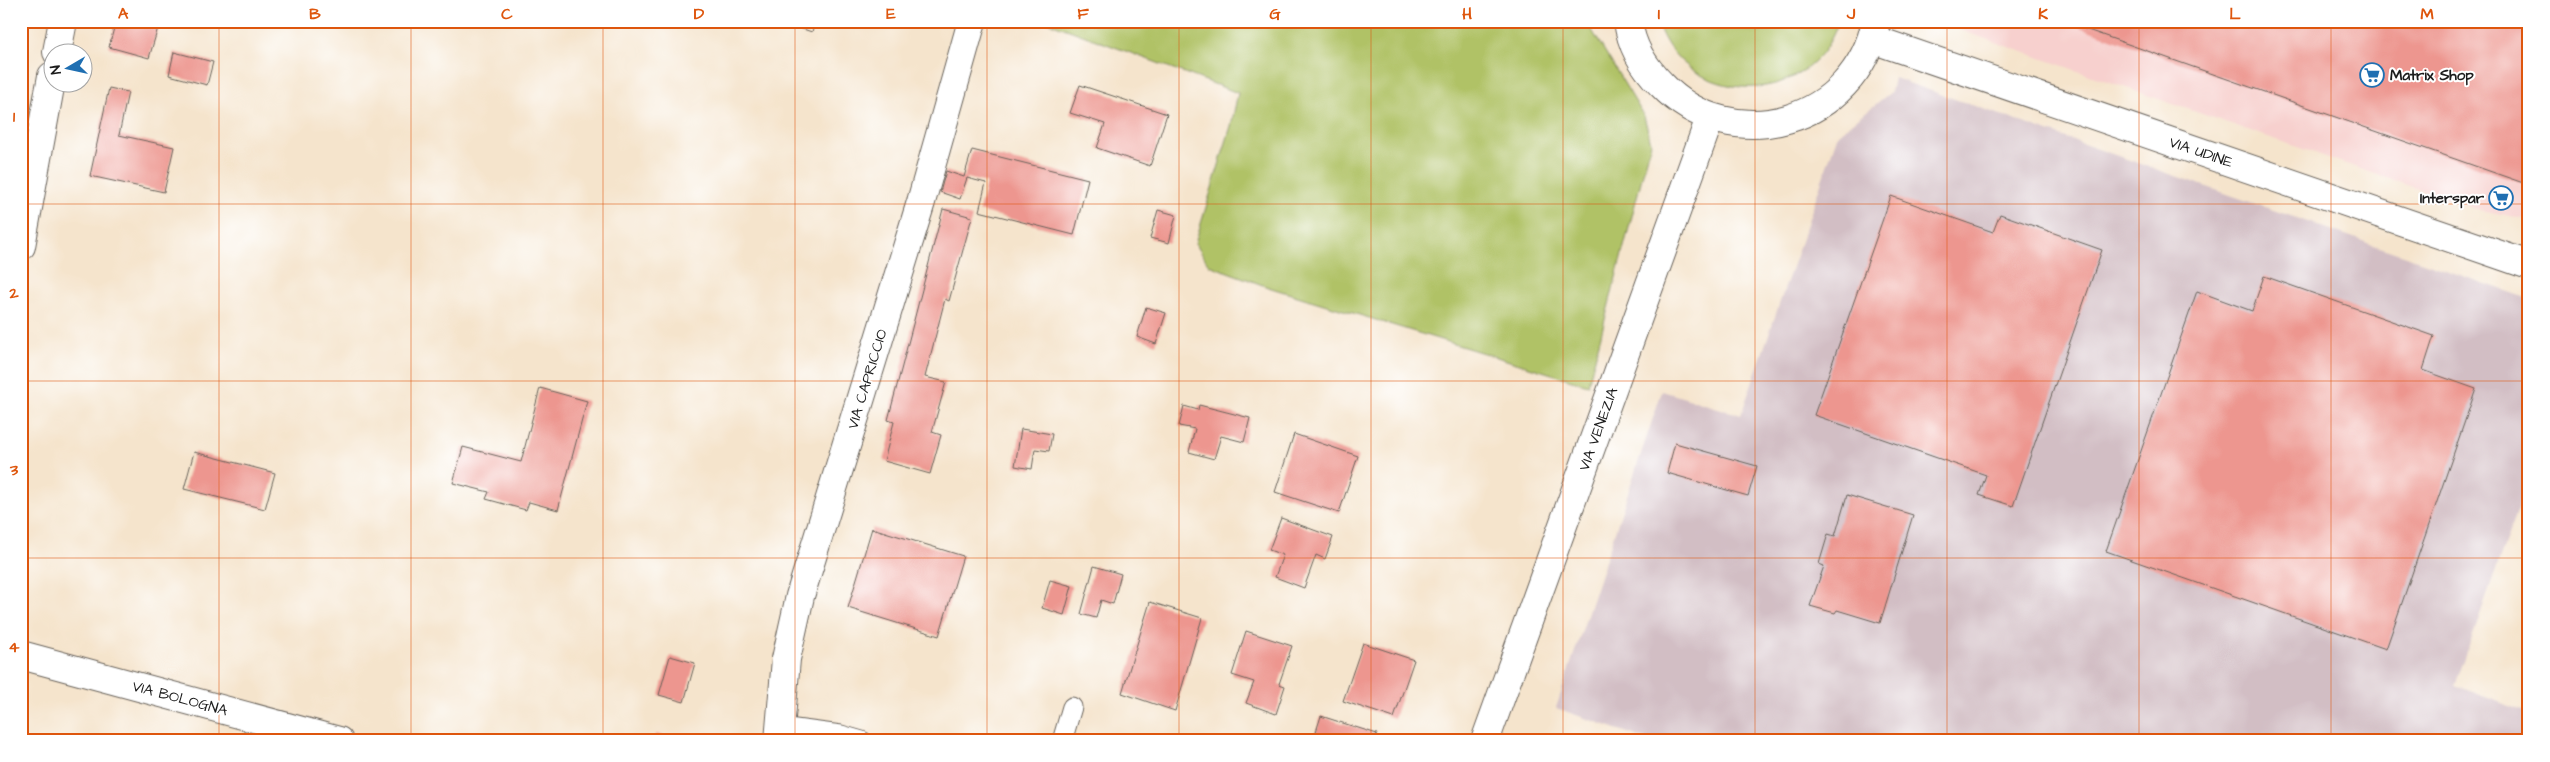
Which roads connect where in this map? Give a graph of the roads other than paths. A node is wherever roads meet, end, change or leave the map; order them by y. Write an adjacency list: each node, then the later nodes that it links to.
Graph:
1 (63, 21): 5 (street)
2 (972, 21): 12 (street, VIA CAPRICCIO)
3 (1628, 21): 7 (street)
4 (1874, 30): 7 (street); 9 (street, VIA UDINE)
5 (59, 42)
6 (49, 92): 8 (street)
7 (1710, 118): 16 (street, VIA VENEZIA)
8 (21, 246)
9 (2529, 265)
10 (21, 655): 13 (street, VIA BOLOGNA)
11 (1072, 707): 15 (lane)
12 (779, 734): 14 (lane)
13 (339, 741)
14 (862, 741)
15 (1062, 741)
16 (1485, 741)

